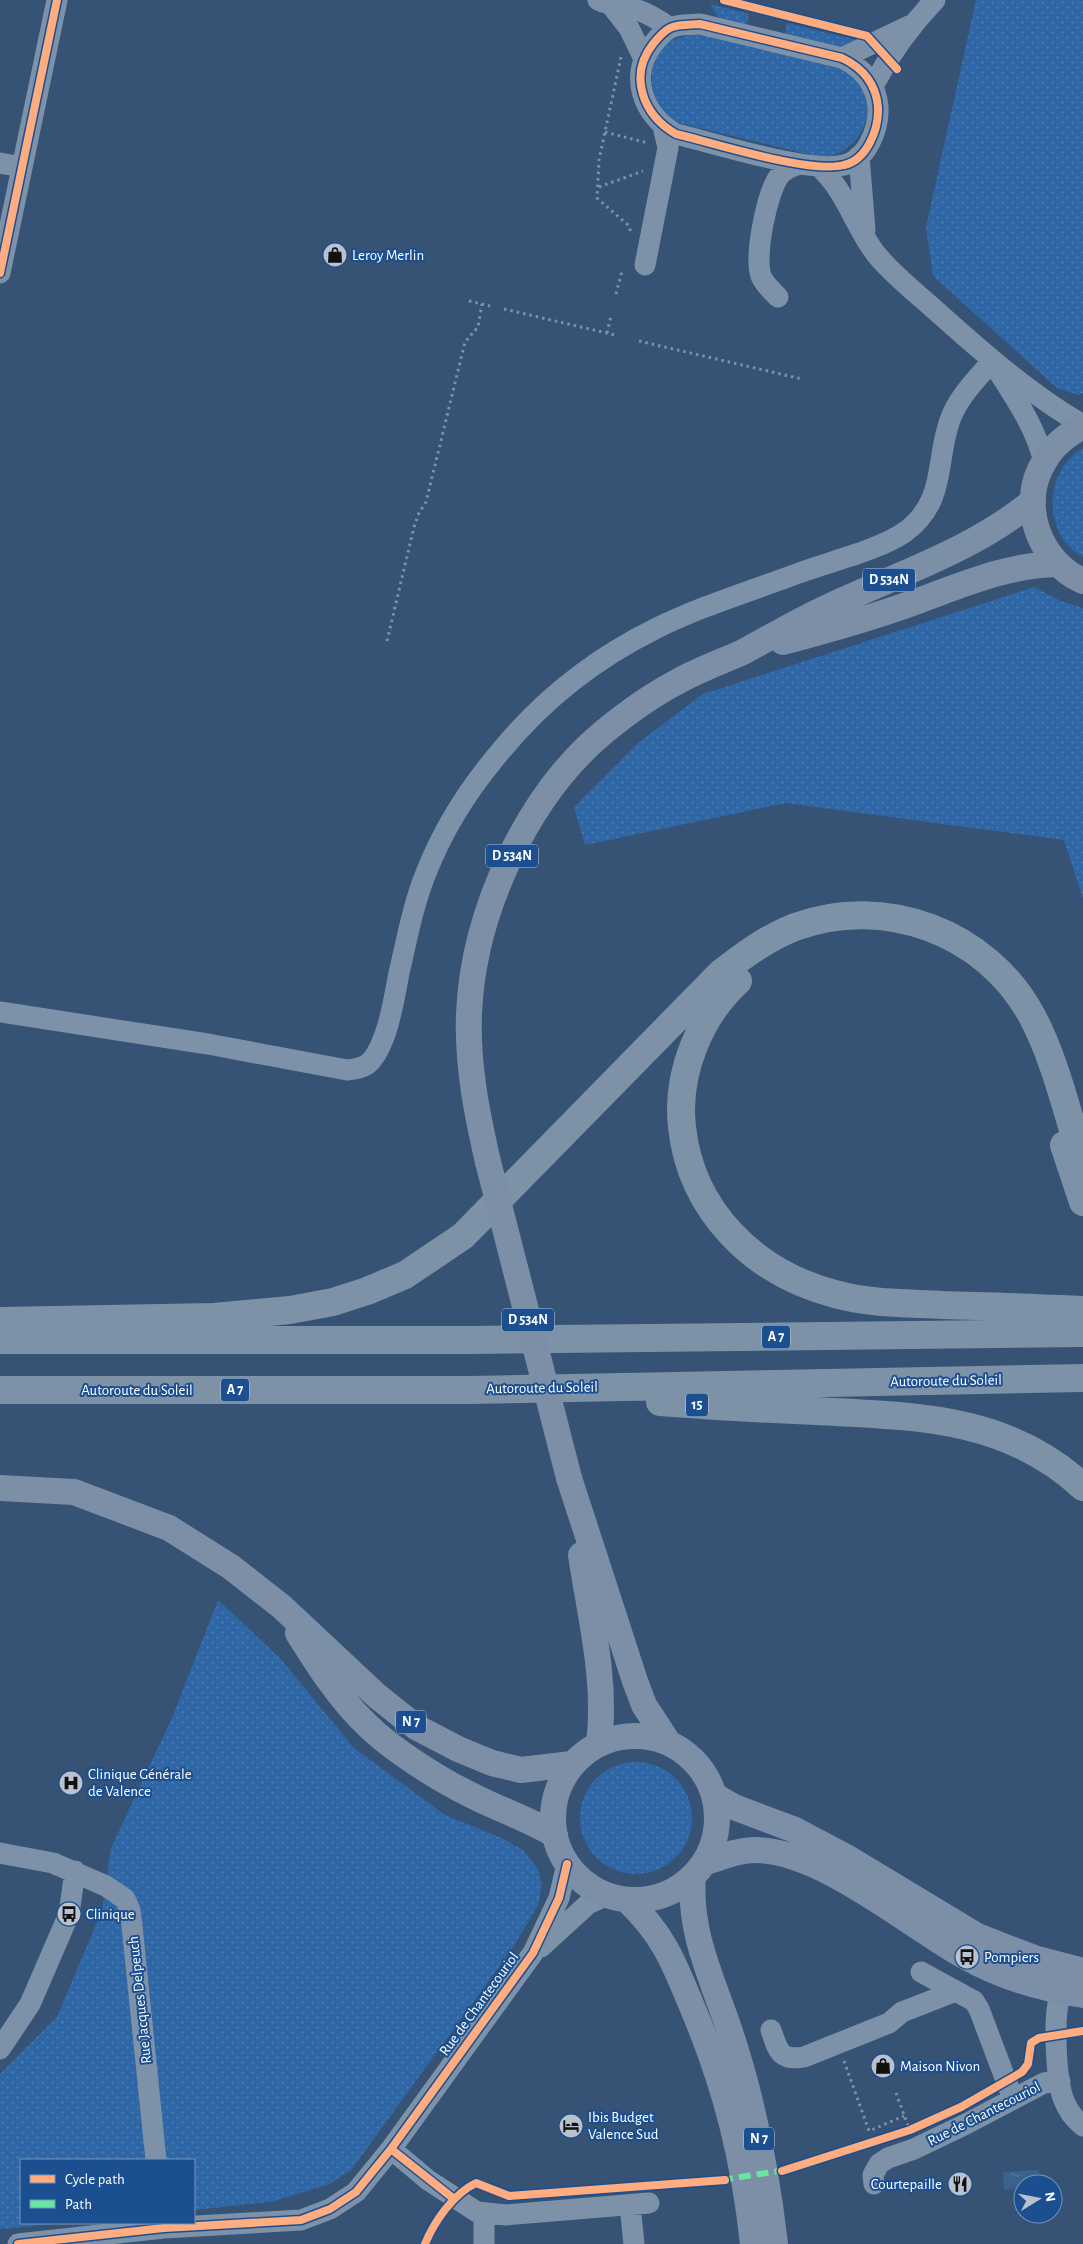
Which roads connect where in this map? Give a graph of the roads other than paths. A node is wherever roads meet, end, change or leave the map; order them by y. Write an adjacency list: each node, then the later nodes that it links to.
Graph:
1 (57, 0): 13 (street)
2 (935, 0): 4 (street)
3 (605, 3): 5 (street); 7 (street)
4 (912, 24): 6 (street); 8 (street)
5 (670, 28): 6 (street); 7 (street)
6 (842, 58): 8 (street)
7 (644, 59): 9 (street)
8 (873, 86): 10 (street)
9 (663, 126): 12 (street); 16 (street)
10 (859, 156): 14 (street); 15 (street)
11 (0, 163): 13 (street)
12 (800, 164): 14 (street); 18 (street)
13 (22, 167): 17 (street)
14 (820, 168): 15 (street)
15 (865, 235): 19 (street)
16 (645, 265)
17 (0, 272)
18 (778, 297)
19 (992, 361): 20 (street); 21 (street); 26 (street)
20 (1083, 426): 21 (main road)
21 (1044, 462): 22 (main road)
22 (1033, 501): 23 (main road); 25 (main road, D 534N)
23 (1058, 564): 24 (main road); 25 (main road, D 534N)
24 (1083, 581)
25 (741, 652): 36 (main road, D 534N, bridge)
26 (0, 1012)
27 (1083, 1162): 30 (highway)
28 (1083, 1202): 29 (highway)
29 (1083, 1310)
30 (0, 1321)
31 (1083, 1333): 32 (highway, A 7)
32 (0, 1340)
33 (1083, 1378): 34 (highway, Autoroute du Soleil / A 7)
34 (489, 1389): 35 (highway, Autoroute du Soleil / A 7); 37 (highway, 15)
35 (0, 1390)
36 (569, 1478): 40 (main road, D 534N); 41 (main road, D 534N)
37 (1083, 1487)
38 (0, 1488): 39 (main road, N 7)
39 (282, 1607): 42 (main road, N 7); 44 (main road, N 7)
40 (668, 1742): 41 (main road); 43 (main road)
41 (600, 1743): 42 (main road)
42 (572, 1764): 44 (main road)
43 (715, 1796): 47 (main road); 52 (main road)
44 (555, 1835): 46 (main road)
45 (0, 1852): 48 (street, Rue Jacques Delpeuch)
46 (567, 1864): 49 (main road); 50 (street, Rue de Chantecouriol)
47 (699, 1870): 49 (main road); 52 (main road); 70 (main road, N 7)
48 (75, 1871): 55 (street); 60 (street, Rue Jacques Delpeuch)
49 (618, 1898): 50 (street, Rue de Chantecouriol); 69 (main road, N 7)
50 (533, 1954): 59 (street, Rue de Chantecouriol)
51 (921, 1972): 53 (street)
52 (1076, 1982): 56 (street, Rue de Chantecouriol)
53 (956, 1991): 54 (street); 57 (street)
54 (771, 2030)
55 (0, 2049)
56 (1060, 2081): 57 (street, Rue de Chantecouriol); 58 (street)
57 (1013, 2099): 61 (street, Rue de Chantecouriol)
58 (1083, 2126)
59 (391, 2149): 62 (street); 64 (street, Rue de Chantecouriol)
60 (156, 2159)
61 (874, 2184)
62 (484, 2213): 67 (street); 68 (street)
63 (191, 2224): 65 (street, Rue de Chantecouriol)
64 (195, 2224)
65 (164, 2225): 66 (street, Rue de Chantecouriol)
66 (18, 2244)
67 (484, 2244)
68 (634, 2244)
69 (753, 2244)
70 (774, 2244)

